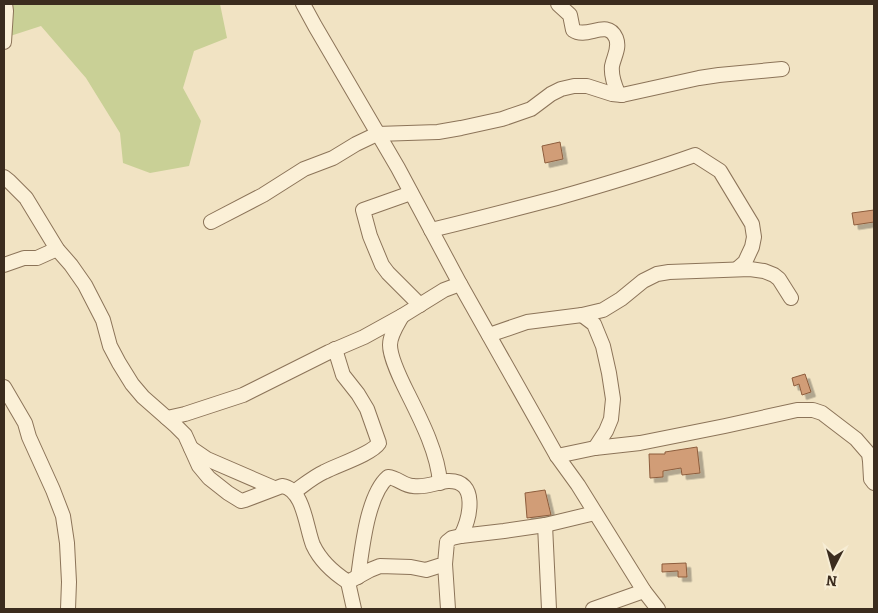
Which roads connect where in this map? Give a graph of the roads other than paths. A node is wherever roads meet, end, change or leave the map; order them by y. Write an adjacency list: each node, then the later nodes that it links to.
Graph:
1 (5, 4): 4 (street)
2 (303, 4): 7 (street)
3 (558, 4): 6 (street)
4 (4, 42)
5 (782, 69): 6 (street)
6 (622, 95): 7 (street)
7 (377, 134): 9 (street); 10 (street)
8 (4, 177): 12 (street)
9 (411, 193): 11 (street); 17 (street)
10 (211, 222)
11 (431, 230): 14 (street); 15 (street)
12 (57, 249): 13 (street); 23 (street)
13 (4, 265)
14 (737, 269): 16 (street); 18 (street)
15 (460, 284): 17 (street); 20 (street)
16 (791, 298)
17 (420, 305): 19 (street)
18 (582, 314): 20 (street); 25 (street)
19 (402, 316): 21 (street); 27 (street)
20 (489, 335): 26 (street)
21 (335, 350): 23 (street); 30 (street)
22 (4, 386): 37 (street)
23 (167, 418): 24 (street)
24 (191, 448): 29 (street); 29 (street)
25 (595, 448): 26 (street); 28 (street)
26 (557, 456): 31 (street)
27 (440, 483): 33 (street); 35 (street)
28 (874, 483)
29 (274, 488): 30 (street)
30 (294, 492): 35 (street)
31 (596, 513): 32 (street); 36 (street)
32 (544, 525): 33 (street); 40 (street)
33 (461, 536): 34 (street)
34 (445, 564): 35 (street); 39 (street)
35 (353, 580): 38 (street)
36 (644, 591): 41 (street); 42 (street)
37 (68, 609)
38 (354, 609)
39 (448, 609)
40 (549, 609)
41 (593, 609)
42 (658, 609)

